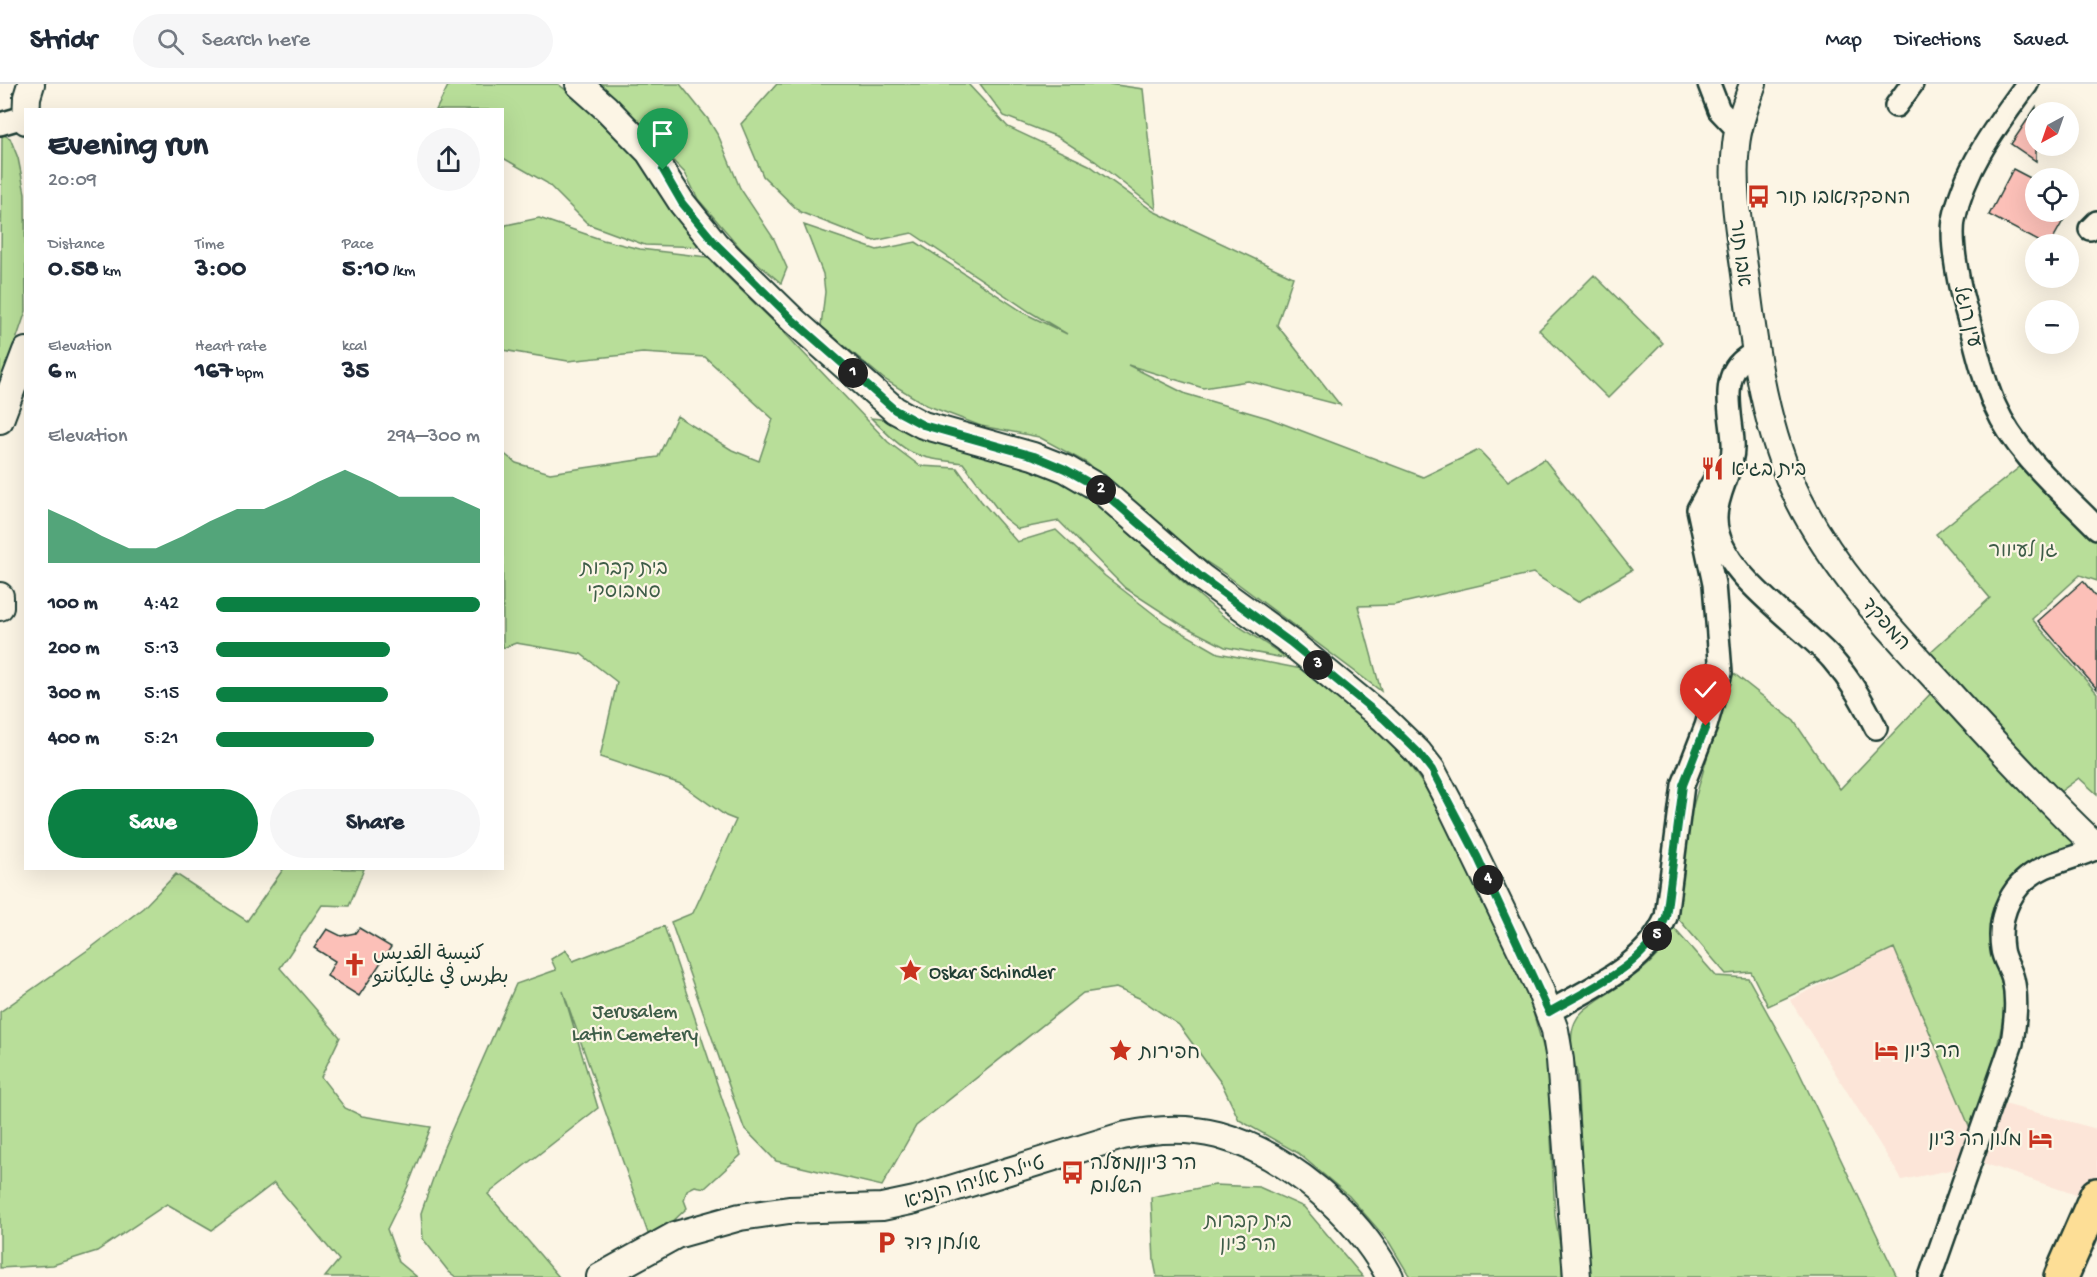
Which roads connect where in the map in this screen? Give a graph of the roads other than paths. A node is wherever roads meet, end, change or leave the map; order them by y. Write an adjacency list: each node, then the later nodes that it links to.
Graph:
1 (31, 84): 8 (street)
2 (579, 84): 21 (street)
3 (1709, 84): 11 (street)
4 (1753, 84): 11 (street, אבו תור)
5 (1911, 84): 7 (street)
6 (2027, 84): 16 (street, עין רוגל)
7 (1896, 106)
8 (27, 108)
9 (24, 119): 10 (street)
10 (0, 124)
11 (1739, 131): 12 (street, אבו תור)
12 (1755, 352): 15 (street); 20 (street, המפקד)
13 (24, 356): 14 (street)
14 (0, 420)
15 (1732, 464): 19 (street); 21 (street)
16 (2097, 528)
17 (0, 596): 18 (street)
18 (0, 607)
19 (1876, 728)
20 (2097, 847): 27 (street)
21 (1549, 1012): 26 (street)
22 (2097, 1195): 28 (highway)
23 (2097, 1234): 29 (highway)
24 (600, 1277): 25 (street, טיילת אליהו הנביא)
25 (1390, 1277)
26 (1577, 1277)
27 (1930, 1277)
28 (2061, 1277)
29 (2080, 1277)

